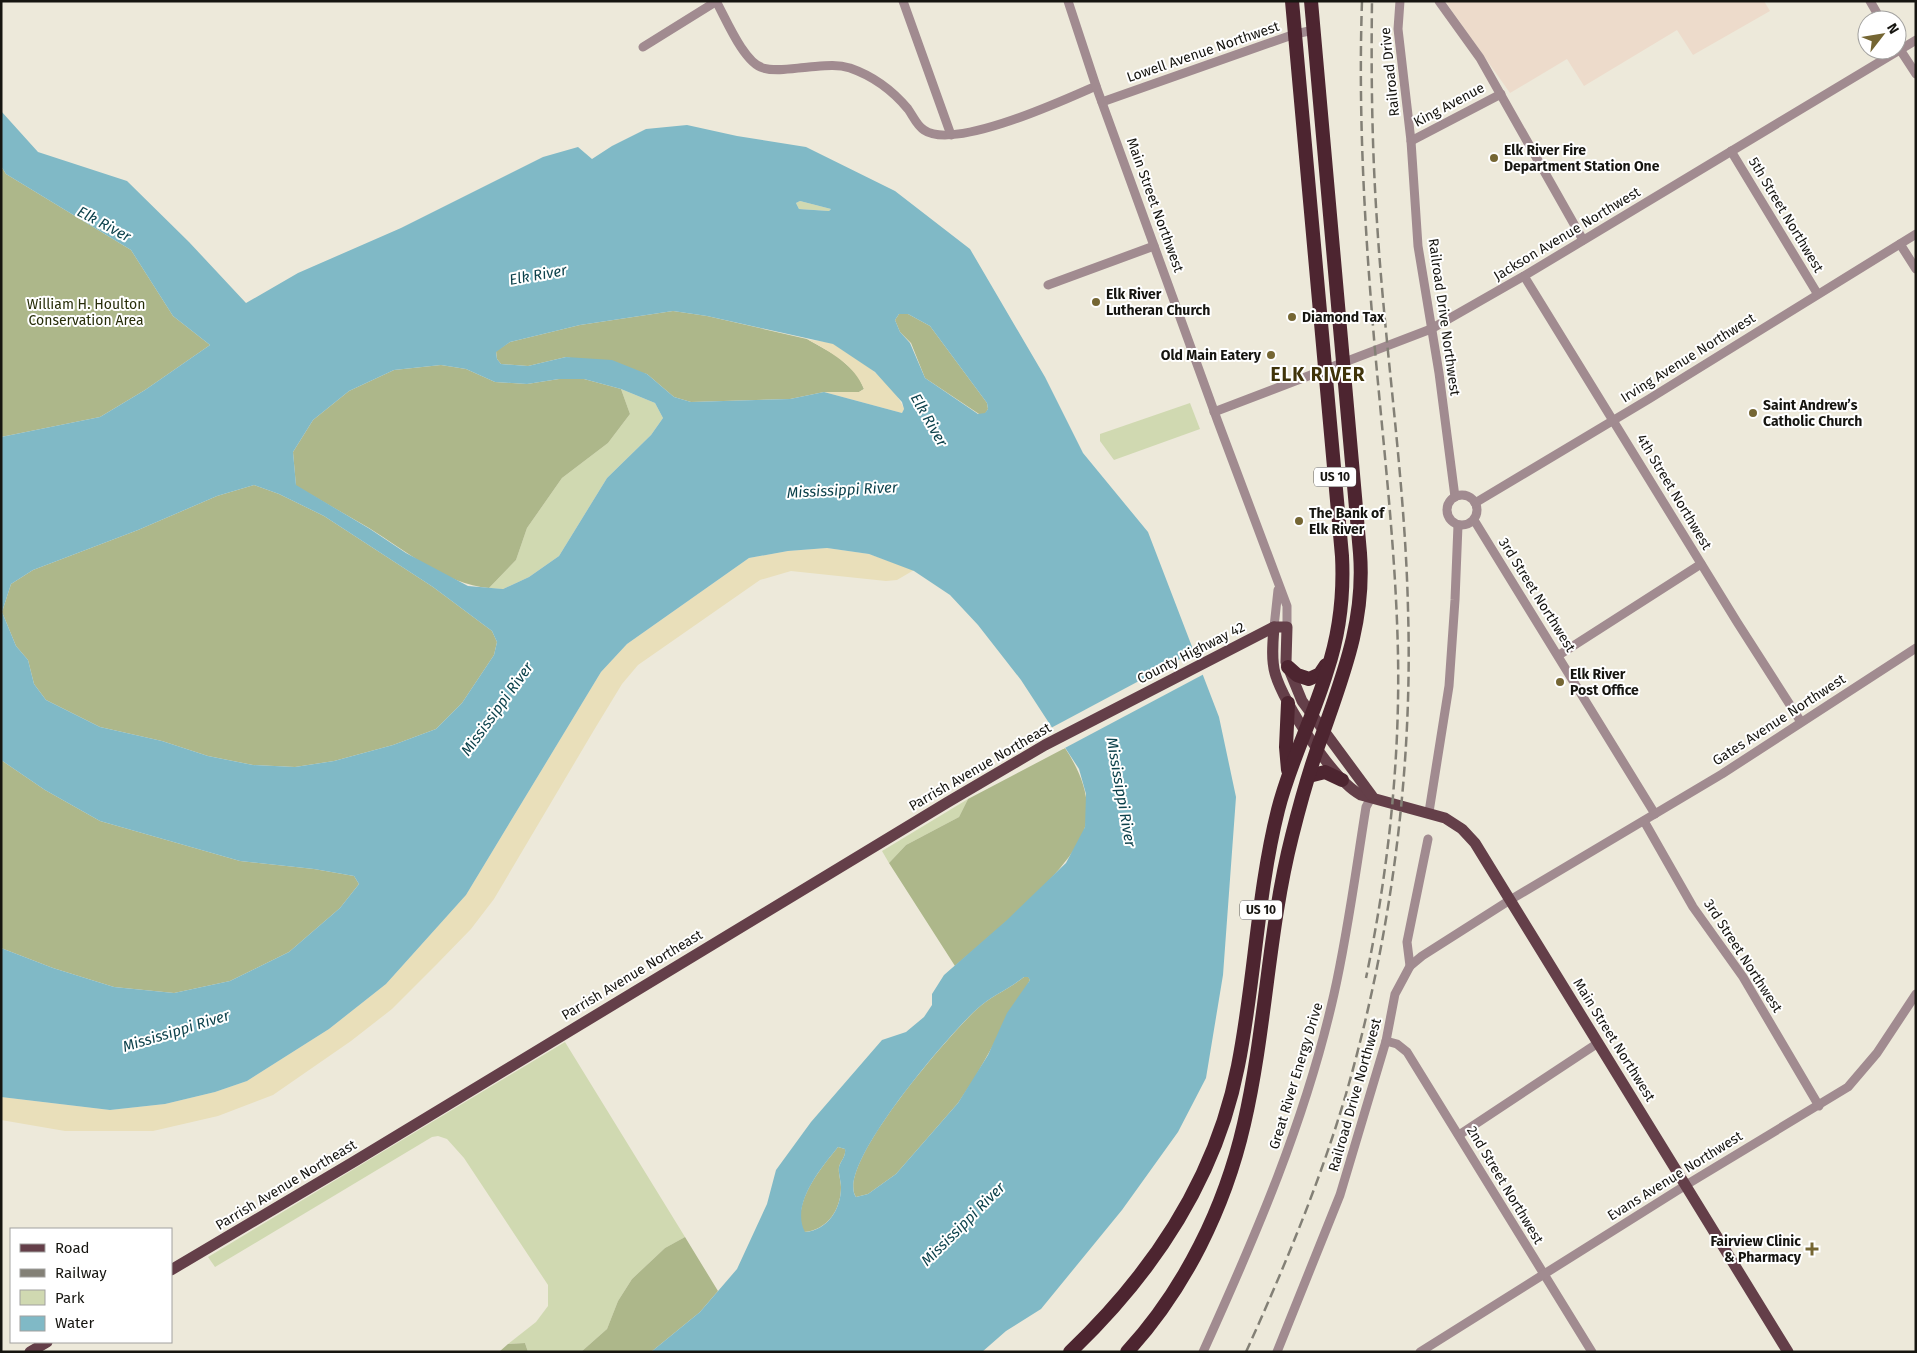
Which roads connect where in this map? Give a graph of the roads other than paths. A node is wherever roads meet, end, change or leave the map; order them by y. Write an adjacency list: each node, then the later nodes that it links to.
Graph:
1 (716, 1): 10 (street); 17 (street)
2 (903, 1): 17 (street)
3 (1068, 1): 14 (street, Main Street Northwest)
4 (1292, 1): 9 (highway, US 10)
5 (1311, 1): 8 (highway, US 10)
6 (1400, 1): 18 (street, Railroad Drive)
7 (1439, 1): 15 (street)
8 (1314, 30): 9 (street, Lowell Avenue Northwest); 29 (highway, US 10)
9 (1295, 34): 16 (street, Lowell Avenue Northwest); 30 (highway, US 10)
10 (643, 47)
11 (1878, 60): 19 (street, Jackson Avenue Northwest)
12 (1907, 60): 13 (street)
13 (1916, 74)
14 (1096, 86): 16 (street, Main Street Northwest); 17 (street)
15 (1501, 94): 18 (street, King Avenue); 21 (street)
16 (1102, 102): 23 (street, Main Street Northwest)
17 (951, 135)
18 (1411, 141): 28 (street, Railroad Drive Northwest)
19 (1731, 151): 21 (street, Jackson Avenue Northwest); 27 (street, 5th Street Northwest)
20 (1916, 234): 22 (street, Irving Avenue Northwest)
21 (1584, 240): 25 (street, Jackson Avenue Northwest)
22 (1900, 244): 24 (street); 27 (street, Irving Avenue Northwest)
23 (1154, 246): 26 (street); 31 (street, Main Street Northwest)
24 (1916, 269)
25 (1524, 276): 28 (street, Jackson Avenue Northwest); 32 (street, 4th Street Northwest)
26 (1048, 286)
27 (1817, 294): 32 (street, Irving Avenue Northwest)
28 (1431, 329): 29 (street, Jackson Avenue Northwest); 33 (street, Railroad Drive Northwest)
29 (1344, 361): 30 (street, Jackson Avenue Northwest); 52 (highway, US 10)
30 (1325, 368): 31 (street, Jackson Avenue Northwest); 45 (highway, US 10)
31 (1214, 412): 38 (street, Main Street Northwest)
32 (1614, 420): 34 (street, Irving Avenue Northwest); 37 (street, 4th Street Northwest)
33 (1455, 497): 34 (street); 36 (street)
34 (1475, 503): 35 (street)
35 (1474, 520): 36 (street); 43 (street, 3rd Street Northwest)
36 (1458, 525): 58 (street)
37 (1701, 564): 43 (street); 50 (street, 4th Street Northwest)
38 (1278, 587): 39 (street, Main Street Northwest); 40 (street, Main Street Northwest)
39 (1274, 627): 40 (main road, County Highway 42); 41 (main road, County Highway 42); 44 (main road, Main Street Northwest)
40 (1287, 627): 46 (main road, Main Street Northwest)
41 (1250, 639): 44 (main road); 48 (main road, County Highway 42)
42 (1916, 648): 50 (street, Gates Avenue Northwest)
43 (1558, 655): 59 (street, 3rd Street Northwest)
44 (1273, 656): 47 (main road, Main Street Northwest)
45 (1332, 656): 46 (highway); 49 (highway, US 10)
46 (1288, 667): 49 (main road, Main Street Northwest)
47 (1288, 703): 51 (main road, Main Street Northwest); 54 (highway)
48 (1111, 711): 70 (main road, Parrish Avenue Northeast)
49 (1312, 716): 51 (highway, US 10); 52 (main road, Main Street Northwest)
50 (1800, 722): 59 (street, Gates Avenue Northwest)
51 (1305, 730): 53 (main road, Main Street Northwest); 54 (highway, US 10)
52 (1323, 732): 53 (highway, US 10); 57 (main road, Main Street Northwest)
53 (1318, 748): 55 (highway, US 10); 56 (main road, Main Street Northwest)
54 (1289, 774): 75 (highway, US 10)
55 (1309, 776): 56 (highway); 76 (highway, US 10)
56 (1342, 780): 57 (main road, Main Street Northwest)
57 (1372, 796): 58 (main road, Main Street Northwest); 77 (street, Great River Energy Drive)
58 (1429, 812): 62 (main road, Main Street Northwest)
59 (1655, 814): 60 (street, Gates Avenue Northwest)
60 (1644, 821): 62 (street); 67 (street, 3rd Street Northwest)
61 (1428, 839): 63 (street)
62 (1510, 900): 63 (street); 66 (main road, Main Street Northwest)
63 (1410, 966): 65 (street, Railroad Drive Northwest)
64 (1916, 994): 67 (street, Evans Avenue Northwest)
65 (1386, 1041): 68 (street, 2nd Street Northwest); 78 (street, Railroad Drive Northwest)
66 (1598, 1043): 68 (street); 69 (main road, Main Street Northwest)
67 (1818, 1106): 69 (street, Evans Avenue Northwest)
68 (1459, 1135): 71 (street, 2nd Street Northwest)
69 (1686, 1185): 71 (street, Evans Avenue Northwest); 80 (main road, Main Street Northwest)
70 (172, 1269)
71 (1543, 1274): 73 (street, Evans Avenue Northwest); 79 (street, 2nd Street Northwest)
72 (45, 1343): 74 (main road)
73 (1422, 1351)
74 (30, 1352)
75 (1070, 1352)
76 (1127, 1352)
77 (1203, 1352)
78 (1277, 1352)
79 (1592, 1352)
80 (1788, 1352)

